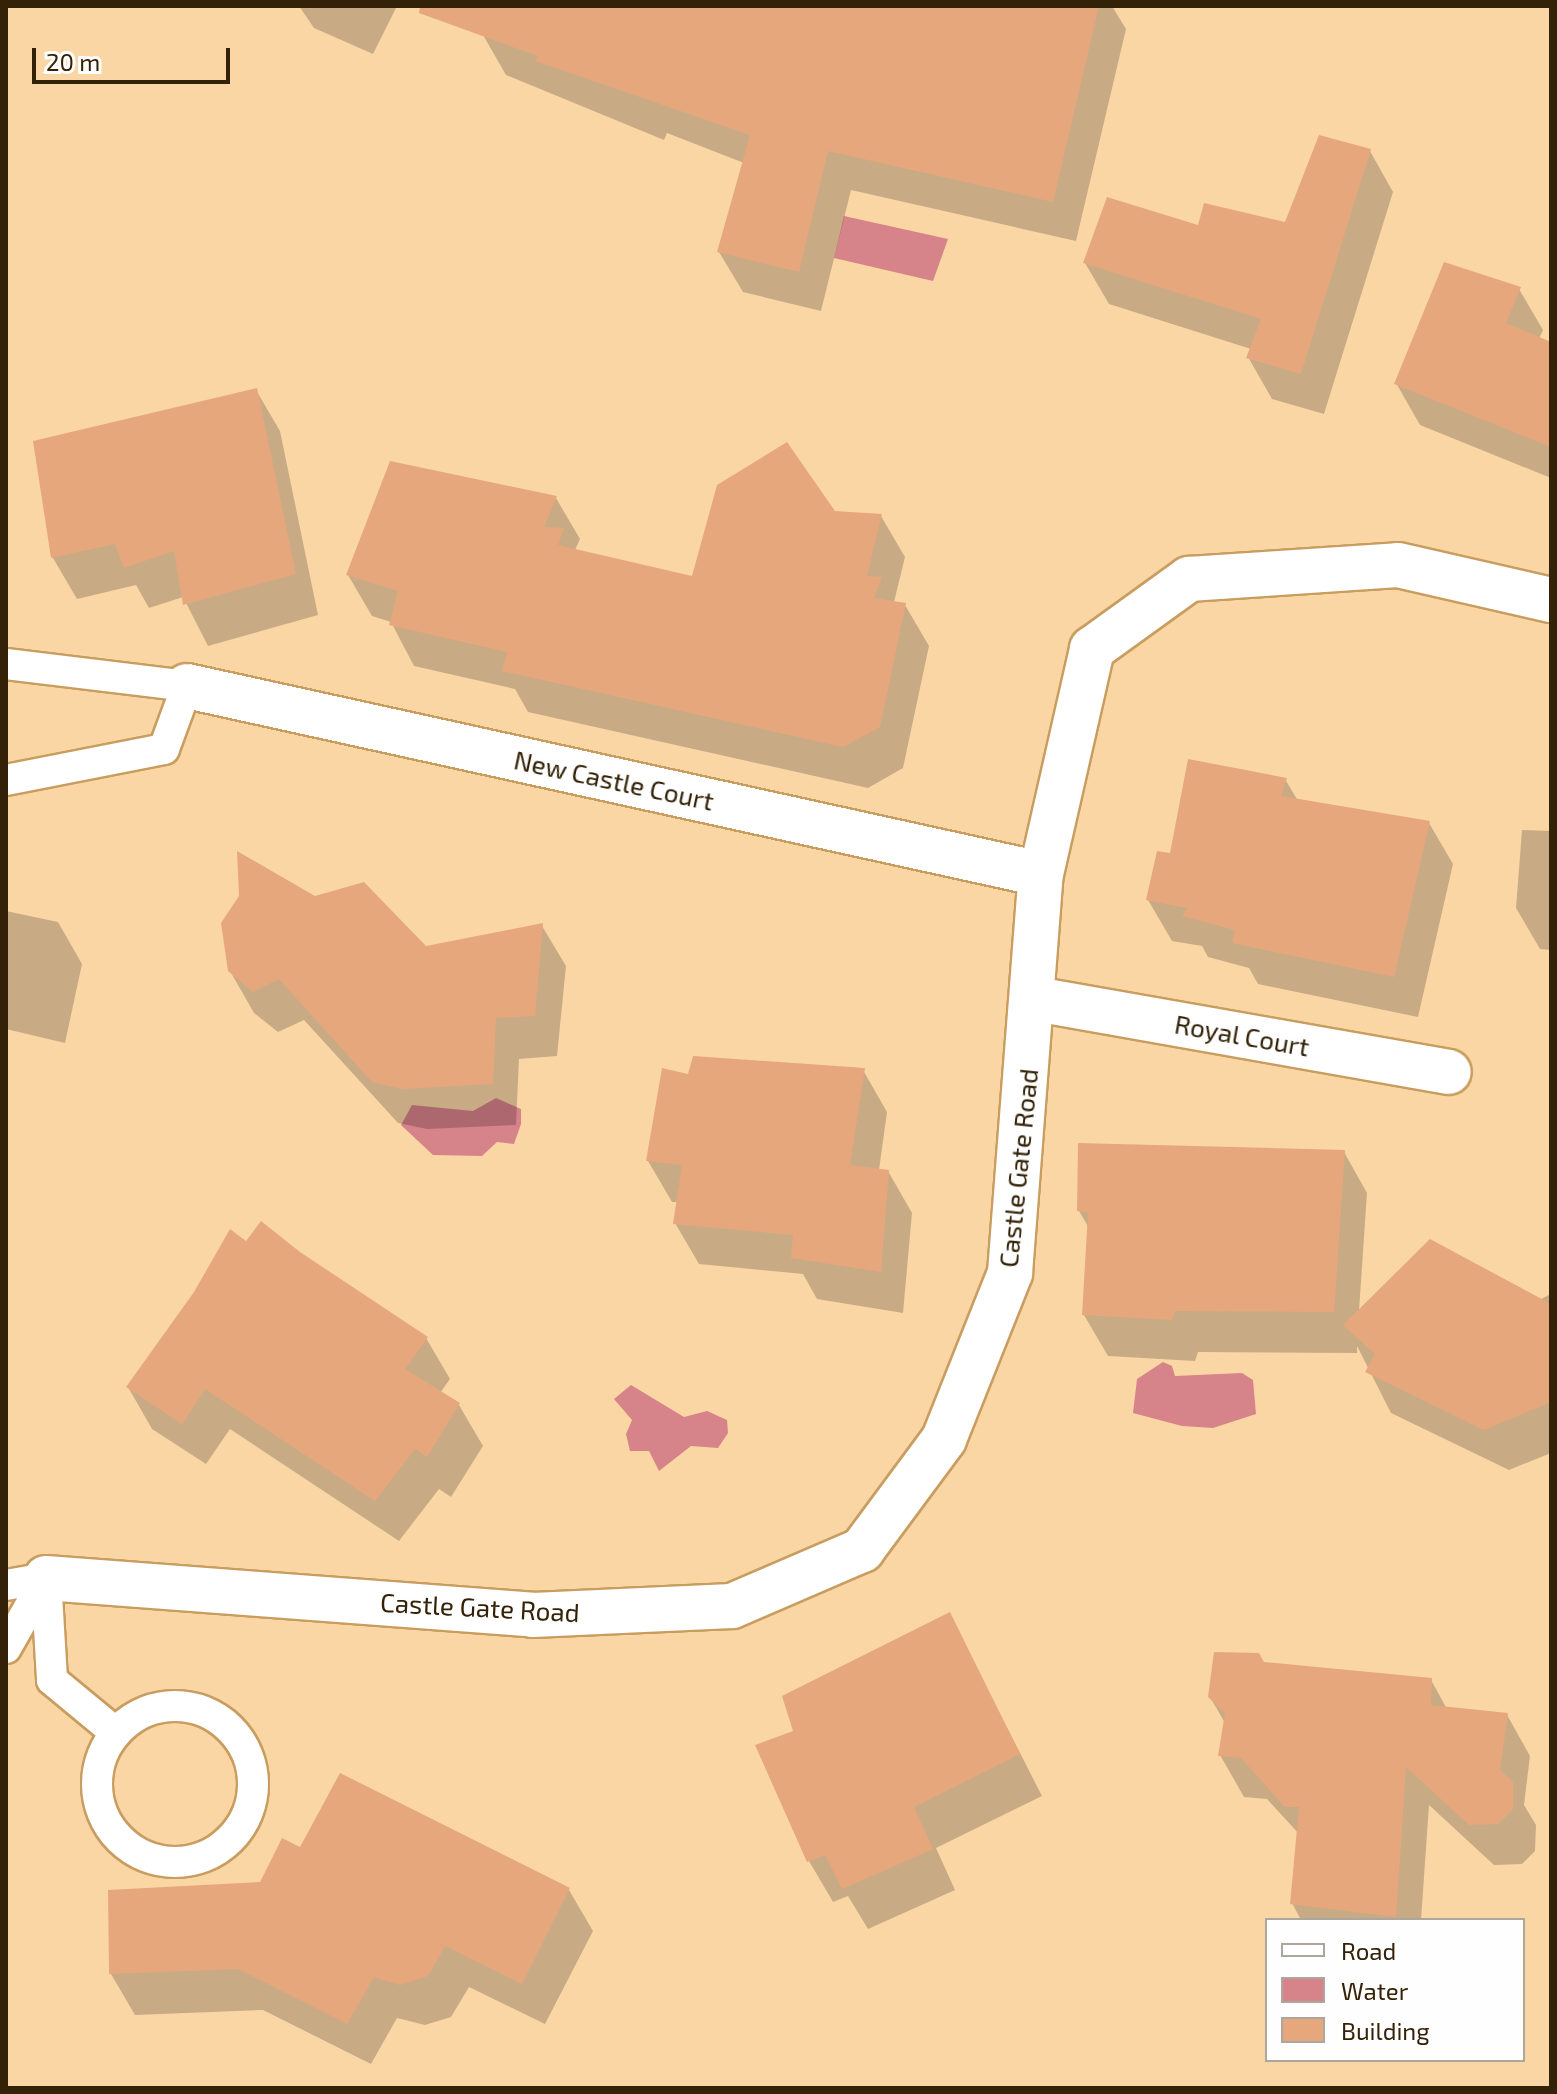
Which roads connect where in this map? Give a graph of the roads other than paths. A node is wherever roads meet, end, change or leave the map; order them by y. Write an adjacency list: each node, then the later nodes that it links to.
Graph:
1 (1551, 600): 5 (street, Castle Gate Road)
2 (6, 664): 3 (lane)
3 (187, 686): 4 (lane); 5 (street, New Castle Court)
4 (6, 780)
5 (1041, 874): 6 (street, Castle Gate Road)
6 (1035, 999): 7 (street, Royal Court); 8 (street, Castle Gate Road)
7 (1449, 1072)
8 (26, 1582): 9 (lane); 10 (lane)
9 (6, 1648)
10 (116, 1733): 10 (lane)

